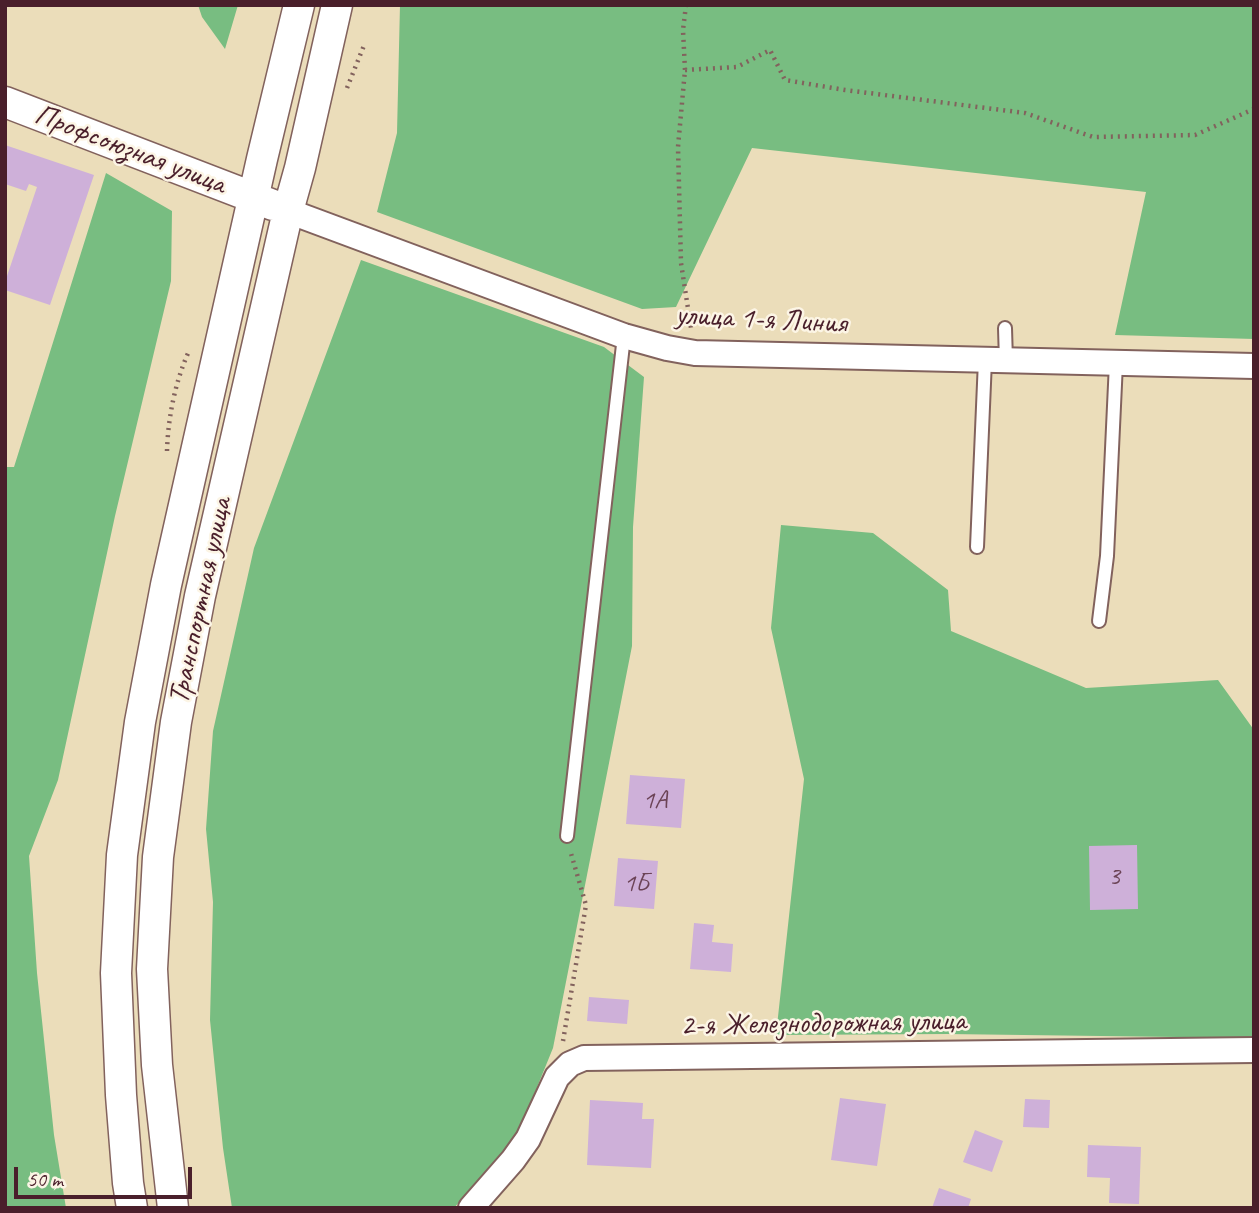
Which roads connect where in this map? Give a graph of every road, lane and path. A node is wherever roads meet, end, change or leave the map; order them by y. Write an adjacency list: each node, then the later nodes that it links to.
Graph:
1 (299, 5): 7 (street, Транспортная улица)
2 (337, 5): 8 (street, Транспортная улица)
3 (686, 5): 4 (path)
4 (685, 70): 6 (path); 11 (path)
5 (5, 102): 7 (street, Профсоюзная улица)
6 (1254, 109)
7 (254, 199): 8 (street, Профсоюзная улица); 20 (street, Транспортная улица)
8 (288, 211): 10 (street, улица 1-я Линия); 21 (street, Транспортная улица)
9 (1005, 328): 12 (lane)
10 (624, 336): 11 (street, улица 1-я Линия); 17 (lane)
11 (695, 353): 12 (street, улица 1-я Линия)
12 (995, 360): 13 (street, улица 1-я Линия); 15 (lane)
13 (1116, 363): 14 (street, улица 1-я Линия); 16 (lane)
14 (1254, 366)
15 (977, 547)
16 (1099, 621)
17 (566, 836): 19 (path)
18 (1254, 1050): 19 (street, 2-я Железнодорожная улица)
19 (557, 1077): 22 (street)
20 (130, 1195)
21 (173, 1208)
22 (471, 1208)

